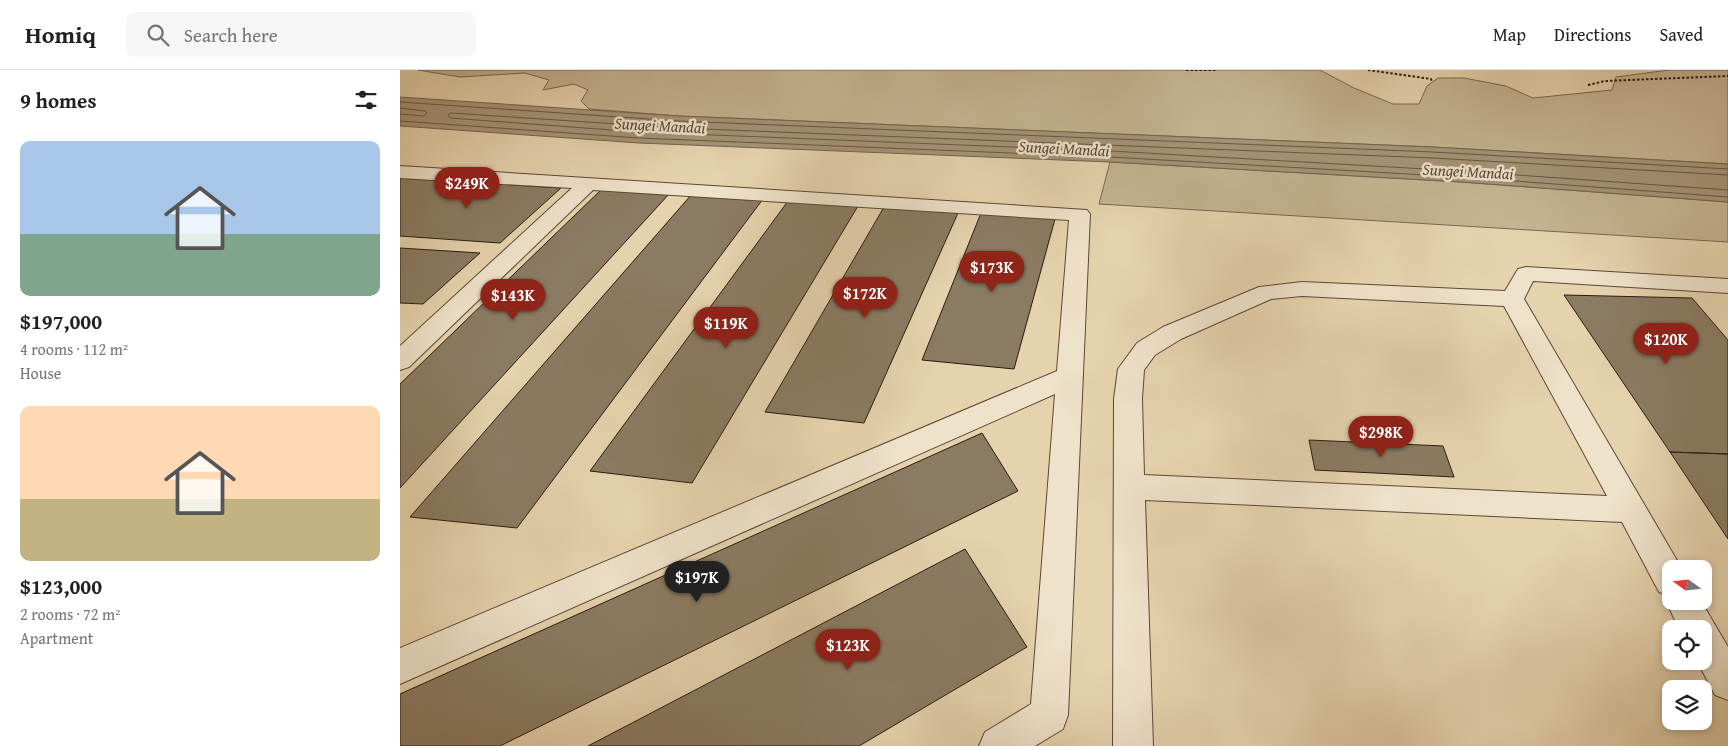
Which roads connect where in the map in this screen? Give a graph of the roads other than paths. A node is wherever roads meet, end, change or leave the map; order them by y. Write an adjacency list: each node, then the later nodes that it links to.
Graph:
1 (400, 172): 2 (lane)
2 (589, 183): 5 (lane); 6 (lane)
3 (1728, 286): 4 (lane)
4 (1512, 299): 7 (lane); 8 (lane)
5 (400, 361)
6 (1069, 377): 11 (lane); 13 (lane)
7 (1130, 487): 8 (lane); 14 (lane)
8 (1632, 510): 9 (lane)
9 (1662, 565)
10 (1712, 653): 12 (lane)
11 (400, 666)
12 (1728, 682)
13 (999, 746)
14 (1133, 746)

